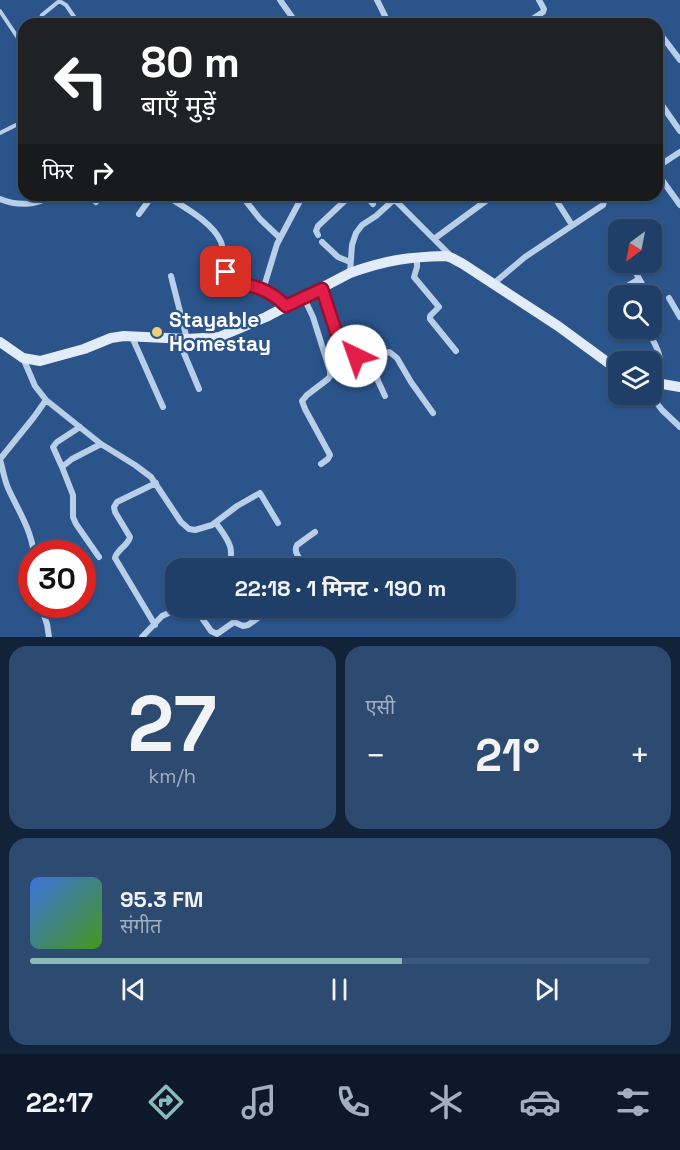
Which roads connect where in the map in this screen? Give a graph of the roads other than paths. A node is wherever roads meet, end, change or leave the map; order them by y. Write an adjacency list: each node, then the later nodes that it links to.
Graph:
1 (280, 0): 7 (street)
2 (377, 0): 8 (street)
3 (539, 0): 9 (street)
4 (0, 11): 10 (lane)
5 (41, 18): 6 (lane)
6 (75, 18)
7 (293, 18)
8 (386, 18)
9 (534, 18)
10 (18, 38)
11 (663, 38): 12 (street)
12 (680, 60)
13 (663, 107): 15 (street)
14 (18, 124): 16 (lane)
15 (680, 131)
16 (0, 133)
17 (680, 152): 18 (street)
18 (663, 163)
19 (663, 181): 34 (street)
20 (0, 199): 21 (street)
21 (40, 201)
22 (149, 201): 35 (street)
23 (174, 201): 46 (street)
24 (246, 201): 38 (street)
25 (300, 201): 38 (street)
26 (345, 201): 37 (street)
27 (370, 201): 33 (street)
28 (392, 201): 43 (street)
29 (400, 201): 39 (street)
30 (485, 201): 39 (street)
31 (558, 201): 36 (street)
32 (605, 201): 36 (street)
33 (373, 204)
34 (680, 205)
35 (139, 214)
36 (572, 225): 48 (street)
37 (318, 235)
38 (280, 238): 53 (street)
39 (434, 240): 42 (street)
40 (322, 242): 43 (street)
41 (417, 257): 42 (street); 43 (street); 61 (street)
42 (452, 258): 48 (street)
43 (350, 268): 51 (street)
44 (636, 273): 47 (street)
45 (171, 276): 59 (street)
46 (228, 276): 52 (street); 53 (street)
47 (639, 279): 49 (street); 50 (street)
48 (493, 284): 64 (street)
49 (629, 285)
50 (642, 285)
51 (322, 289): 54 (street); 63 (street)
52 (209, 290)
53 (263, 290): 56 (street)
54 (304, 298): 56 (street); 77 (street)
55 (669, 298): 57 (street)
56 (286, 306): 59 (street)
57 (680, 316)
58 (132, 337): 59 (street); 62 (street); 71 (street)
59 (182, 339): 67 (street)
60 (0, 342): 62 (street)
61 (456, 351)
62 (23, 358): 69 (street)
63 (371, 358): 68 (street); 72 (street)
64 (608, 363)
65 (662, 384): 66 (street)
66 (680, 387)
67 (199, 388)
68 (385, 396)
69 (46, 400): 73 (street); 76 (street)
70 (658, 405): 74 (street)
71 (163, 406)
72 (433, 413)
73 (80, 427): 75 (street); 78 (street)
74 (680, 427)
75 (101, 444): 78 (street); 79 (street)
76 (0, 460): 83 (street)
77 (321, 464)
78 (62, 467): 84 (street)
79 (156, 483): 80 (street); 91 (street)
80 (216, 523): 81 (street); 85 (street)
81 (278, 523)
82 (315, 532): 86 (street)
83 (32, 540)
84 (99, 557)
85 (231, 558)
86 (300, 558)
87 (165, 615): 91 (street)
88 (45, 618): 92 (street)
89 (202, 618): 90 (street)
90 (258, 618)
91 (155, 625): 93 (street)
92 (49, 637)
93 (142, 637)

